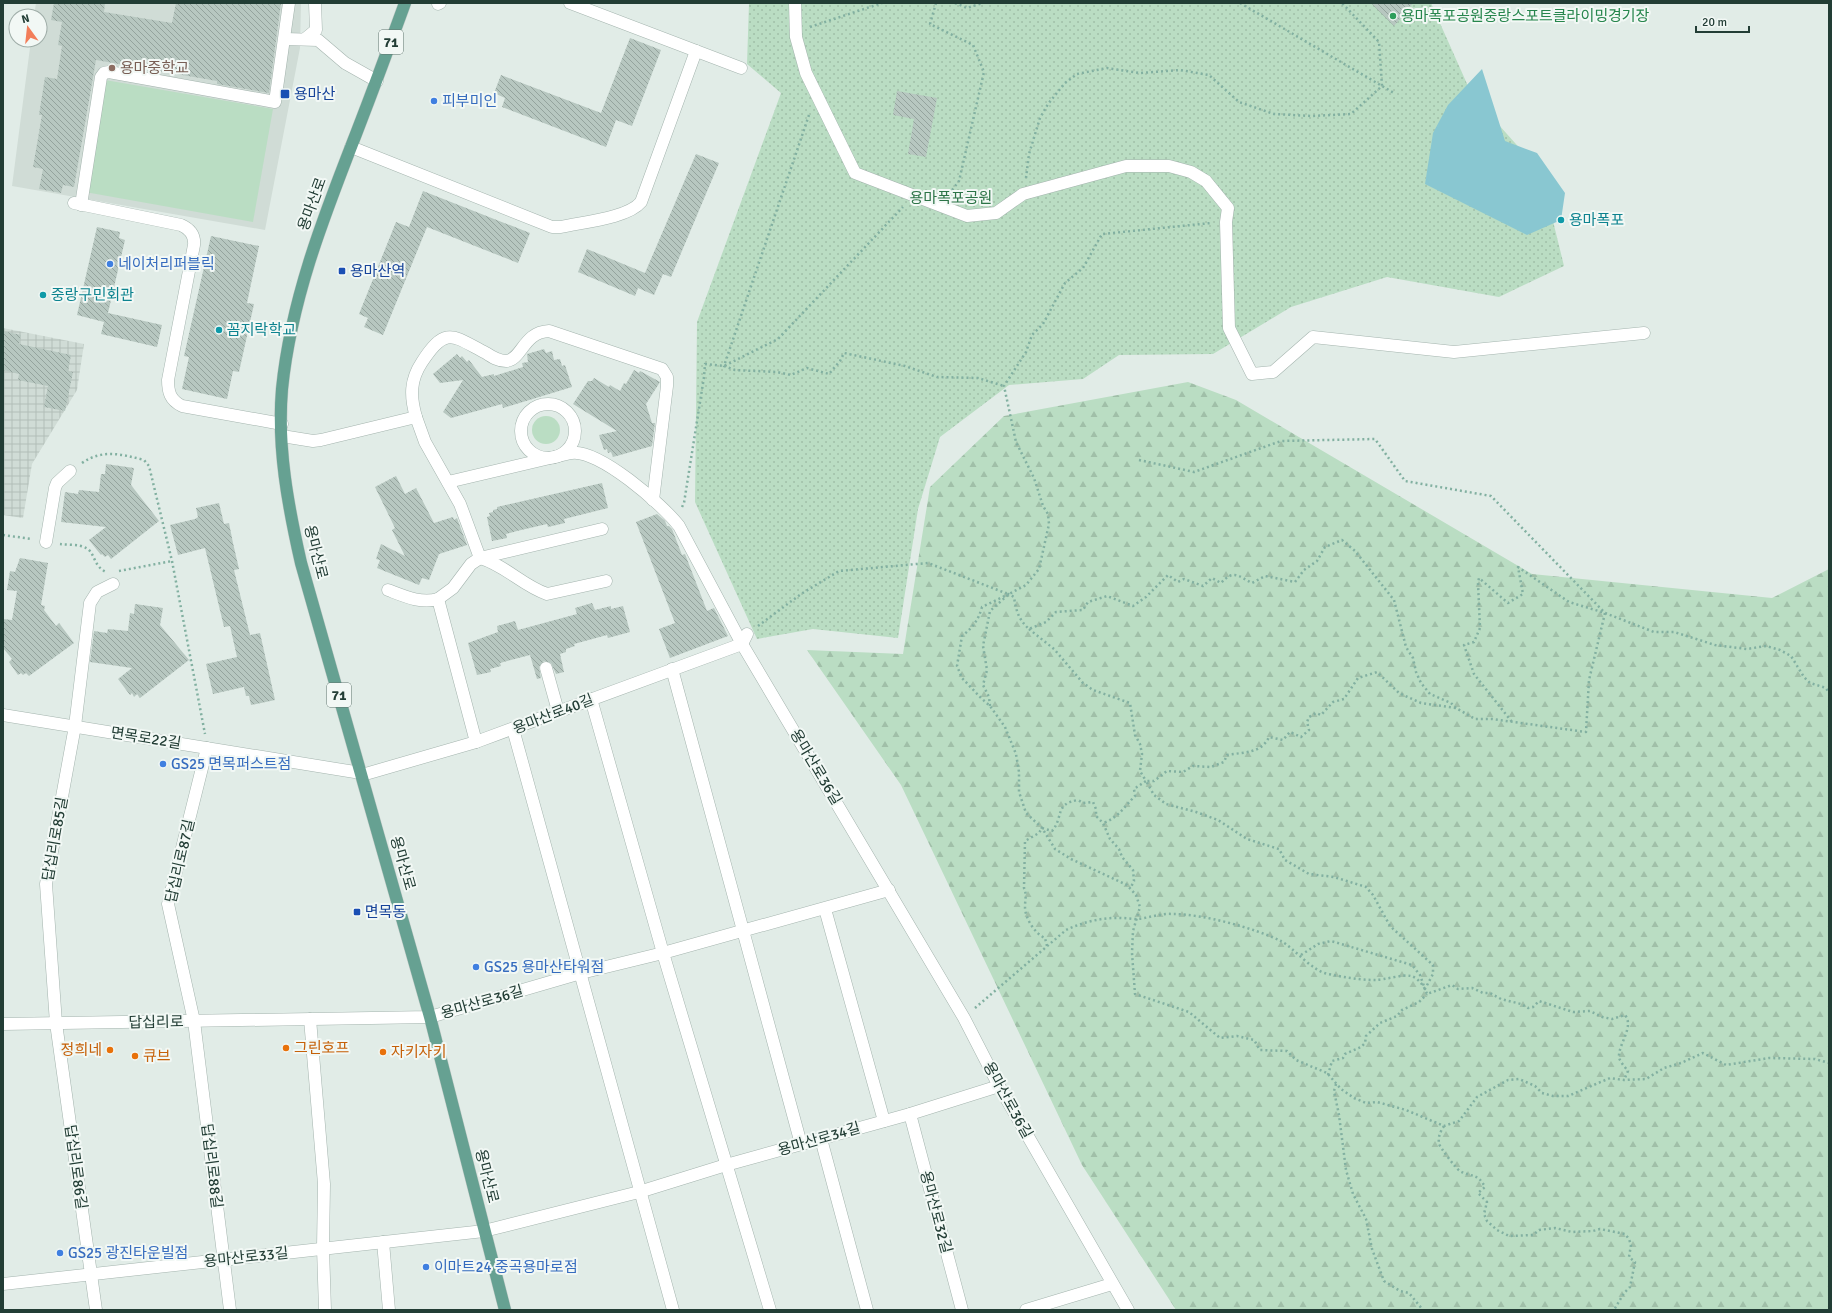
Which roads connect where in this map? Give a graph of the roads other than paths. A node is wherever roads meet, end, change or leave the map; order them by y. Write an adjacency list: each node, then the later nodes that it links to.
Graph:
1 (289, 3): 6 (street)
2 (315, 3): 7 (street)
3 (405, 3): 10 (main road, 용마산로 / 71)
4 (570, 3): 8 (street)
5 (795, 3): 12 (street)
6 (285, 39): 7 (street); 14 (street)
7 (305, 39): 10 (street)
8 (696, 51): 9 (street); 11 (street)
9 (741, 68)
10 (377, 81): 11 (main road, 용마산로 / 71)
11 (351, 147): 14 (main road, 용마산로 / 71)
12 (1644, 333)
13 (416, 417): 14 (street); 17 (street); 18 (street)
14 (282, 430): 36 (main road, 용마산로 / 71)
15 (553, 457): 15 (street); 17 (street); 18 (street)
16 (70, 471): 20 (street)
17 (448, 482): 21 (street)
18 (653, 500): 26 (street)
19 (602, 529): 21 (street)
20 (46, 542)
21 (480, 558): 23 (street); 25 (street)
22 (112, 578): 32 (street, 답십리로85길)
23 (606, 581)
24 (388, 590): 25 (street)
25 (438, 599): 34 (street)
26 (745, 639): 28 (street, 용마산로40길); 37 (street, 용마산로36길)
27 (546, 668): 30 (street)
28 (672, 669): 29 (street, 용마산로40길); 39 (street)
29 (591, 699): 30 (street, 용마산로40길); 40 (street)
30 (558, 710): 33 (street, 용마산로40길)
31 (3, 715): 32 (street, 면목로22길)
32 (75, 726): 35 (street, 면목로22길); 45 (street, 답십리로85길)
33 (513, 729): 34 (street, 용마산로40길); 41 (street)
34 (476, 742): 36 (street, 용마산로40길)
35 (207, 748): 36 (street, 면목로22길); 44 (street, 답십리로87길)
36 (361, 774): 42 (main road, 용마산로 / 71)
37 (889, 890): 38 (street, 용마산로36길); 47 (street, 용마산로36길)
38 (825, 909): 39 (street, 용마산로36길); 49 (street)
39 (744, 931): 40 (street, 용마산로36길); 51 (street)
40 (663, 953): 41 (street, 용마산로36길); 52 (street)
41 (581, 974): 42 (street, 용마산로36길); 53 (street)
42 (430, 1017): 43 (street, 답십리로); 54 (main road, 용마산로 / 71)
43 (310, 1019): 44 (street, 답십리로); 56 (street)
44 (194, 1021): 45 (street, 답십리로); 57 (street, 답십리로88길)
45 (56, 1023): 46 (street, 답십리로); 58 (street, 답십리로86길)
46 (3, 1024)
47 (999, 1086): 48 (street, 용마산로34길); 60 (street, 용마산로36길)
48 (910, 1114): 49 (street, 용마산로34길); 69 (street, 용마산로32길)
49 (884, 1121): 50 (street, 용마산로34길)
50 (821, 1139): 51 (street, 용마산로34길); 68 (street)
51 (801, 1144): 52 (street, 용마산로34길)
52 (726, 1165): 53 (street, 용마산로34길); 67 (street)
53 (639, 1192): 54 (street, 용마산로34길); 66 (street)
54 (484, 1231): 55 (street, 용마산로33길); 65 (main road, 용마산로 / 71)
55 (384, 1242): 56 (street, 용마산로33길); 64 (street)
56 (323, 1248): 57 (street, 용마산로33길); 63 (street)
57 (224, 1260): 58 (street, 용마산로33길); 62 (street, 답십리로88길)
58 (92, 1273): 59 (street, 용마산로33길); 61 (street, 답십리로86길)
59 (3, 1284)
60 (1112, 1284): 70 (street); 71 (street, 용마산로36길)
61 (96, 1310)
62 (230, 1310)
63 (325, 1310)
64 (389, 1310)
65 (505, 1310)
66 (673, 1310)
67 (770, 1310)
68 (867, 1310)
69 (962, 1310)
70 (1026, 1310)
71 (1128, 1310)

